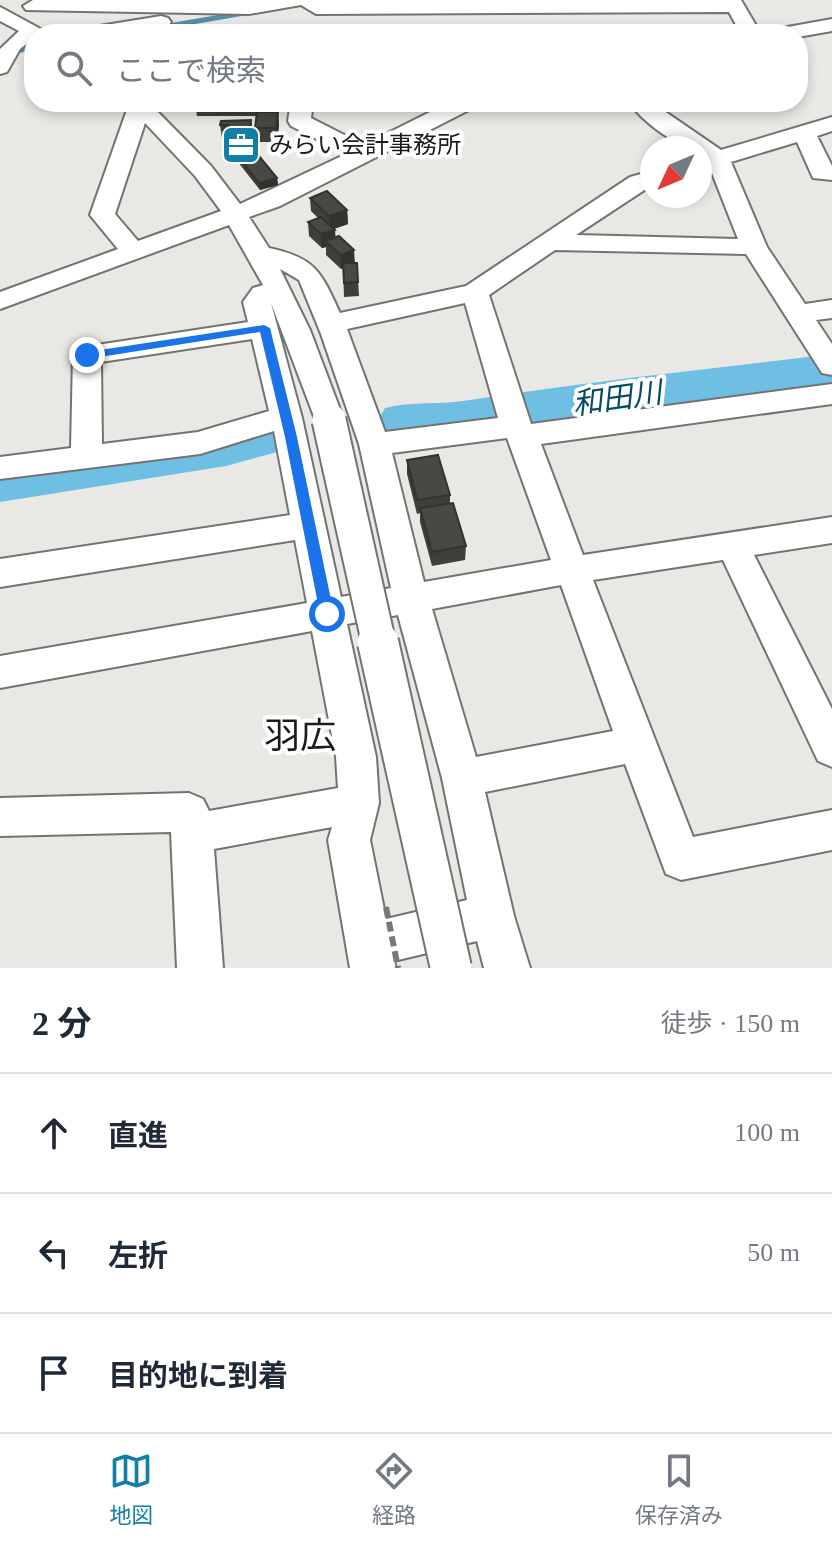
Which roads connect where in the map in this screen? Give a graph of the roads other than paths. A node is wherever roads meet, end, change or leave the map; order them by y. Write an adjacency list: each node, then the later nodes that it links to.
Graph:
1 (35, 3): 6 (street); 7 (street)
2 (309, 3): 4 (street); 7 (street); 9 (street)
3 (733, 3): 5 (street); 10 (street)
4 (454, 9): 5 (street)
5 (594, 9)
6 (3, 14): 11 (street)
7 (169, 19): 8 (street)
8 (142, 24)
9 (311, 24)
10 (745, 24)
11 (24, 25)
12 (832, 25): 13 (street)
13 (808, 29)
14 (24, 41): 15 (street)
15 (6, 54)
16 (135, 112): 32 (street)
17 (147, 112): 29 (street)
18 (300, 112): 24 (street)
19 (447, 112): 24 (street)
20 (649, 112): 23 (street)
21 (832, 124): 22 (street)
22 (804, 132): 25 (street); 27 (street)
23 (678, 136)
24 (364, 154): 29 (street)
25 (712, 160)
26 (712, 167): 31 (street)
27 (828, 180)
28 (640, 181): 30 (street)
29 (236, 214): 32 (street); 33 (street)
30 (546, 242): 31 (street); 35 (street)
31 (754, 247): 38 (street)
32 (135, 253): 36 (street)
33 (260, 254): 34 (street); 39 (street)
34 (279, 288): 40 (street); 68 (street, bridge)
35 (475, 292): 39 (street); 44 (street)
36 (0, 301)
37 (832, 309): 38 (street)
38 (798, 314): 41 (street)
39 (330, 324): 45 (street)
40 (264, 328): 43 (street); 46 (street)
41 (829, 361)
42 (832, 394): 44 (street)
43 (287, 418): 46 (street); 48 (street)
44 (516, 421): 45 (street); 51 (street)
45 (374, 444): 53 (street)
46 (86, 457): 47 (street)
47 (0, 468)
48 (308, 525): 52 (street); 55 (street)
49 (832, 530): 50 (street)
50 (733, 546): 51 (street); 59 (street)
51 (571, 570): 53 (street); 58 (street)
52 (0, 573)
53 (411, 599): 54 (street); 60 (street)
54 (366, 607): 55 (street); 57 (street)
55 (327, 614): 56 (street); 61 (street)
56 (0, 672)
57 (384, 684)
58 (637, 744): 60 (street); 63 (street)
59 (832, 749)
60 (462, 778): 65 (street)
61 (359, 803): 64 (street); 66 (street)
62 (0, 817): 64 (street)
63 (832, 830)
64 (192, 834): 67 (street)
65 (492, 916): 66 (street); 69 (street)
66 (380, 960)
67 (200, 968)
68 (451, 968)
69 (507, 968)

